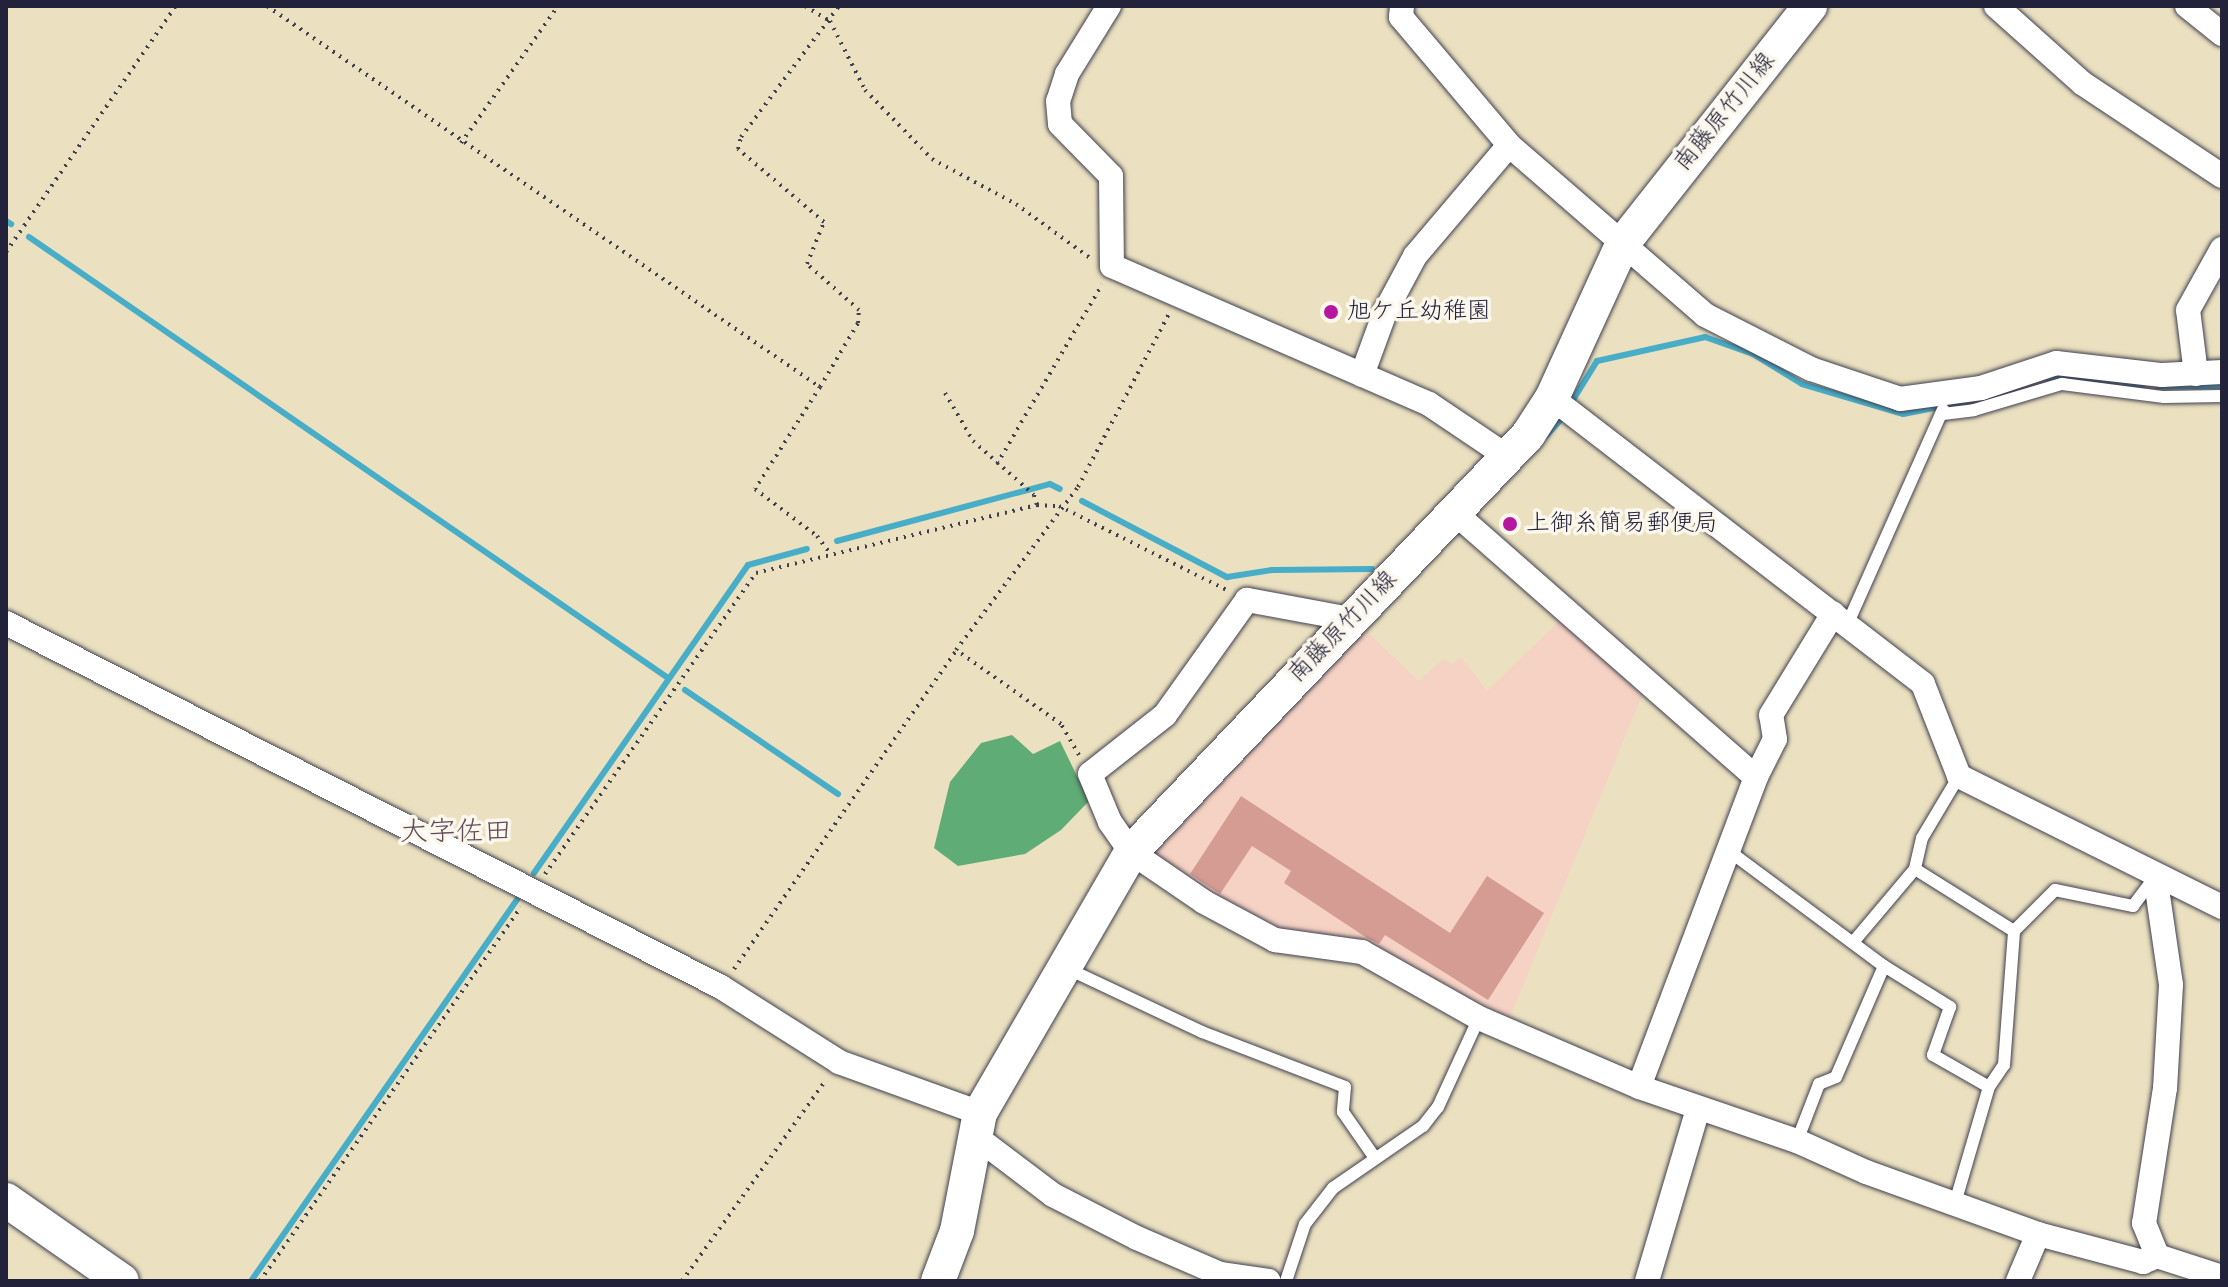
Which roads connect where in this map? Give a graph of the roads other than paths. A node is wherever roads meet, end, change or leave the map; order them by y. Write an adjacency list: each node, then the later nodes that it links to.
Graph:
1 (1109, 6): 13 (street)
2 (1402, 6): 7 (street)
3 (1810, 6): 9 (main road, 南藤原竹川線)
4 (1996, 6): 8 (street)
5 (2187, 6): 6 (street)
6 (2222, 34)
7 (1509, 145): 9 (street); 13 (street)
8 (2222, 176)
9 (1623, 243): 15 (main road, 南藤原竹川線); 16 (street)
10 (2222, 249): 12 (street)
11 (2222, 372): 12 (street)
12 (2196, 374): 16 (street)
13 (1362, 375): 17 (street)
14 (2222, 396): 16 (lane)
15 (1552, 398): 17 (main road, 南藤原竹川線); 20 (street)
16 (1943, 403): 20 (lane)
17 (1508, 457): 18 (main road, 南藤原竹川線)
18 (1455, 513): 19 (main road, 南藤原竹川線); 23 (street)
19 (1350, 619): 25 (main road, 南藤原竹川線); 25 (street)
20 (1840, 620): 22 (street); 23 (street)
21 (6, 623): 37 (street)
22 (1959, 776): 26 (lane); 27 (street)
23 (1756, 777): 24 (street)
24 (1729, 851): 30 (lane); 34 (street)
25 (1131, 852): 32 (main road, 南藤原竹川線); 33 (street)
26 (1915, 869): 29 (lane); 30 (lane)
27 (2155, 875): 28 (street); 29 (lane); 43 (street)
28 (2222, 907)
29 (2014, 931): 35 (lane)
30 (1855, 940): 31 (lane)
31 (1884, 966): 35 (lane); 38 (lane)
32 (1066, 967): 37 (main road, 南藤原竹川線); 39 (lane)
33 (1479, 1018): 34 (street); 39 (lane)
34 (1639, 1087): 36 (street)
35 (1989, 1087): 41 (lane)
36 (1698, 1109): 38 (street); 49 (street)
37 (980, 1126): 46 (main road, 南藤原竹川線); 47 (street)
38 (1797, 1141): 41 (street)
39 (1375, 1158): 48 (lane)
40 (6, 1200): 45 (main road)
41 (1955, 1203): 42 (street)
42 (2038, 1234): 43 (street); 50 (street)
43 (2157, 1256): 44 (street)
44 (2222, 1277)
45 (119, 1280)
46 (938, 1281)
47 (1269, 1281)
48 (1286, 1281)
49 (1647, 1281)
50 (2018, 1281)

